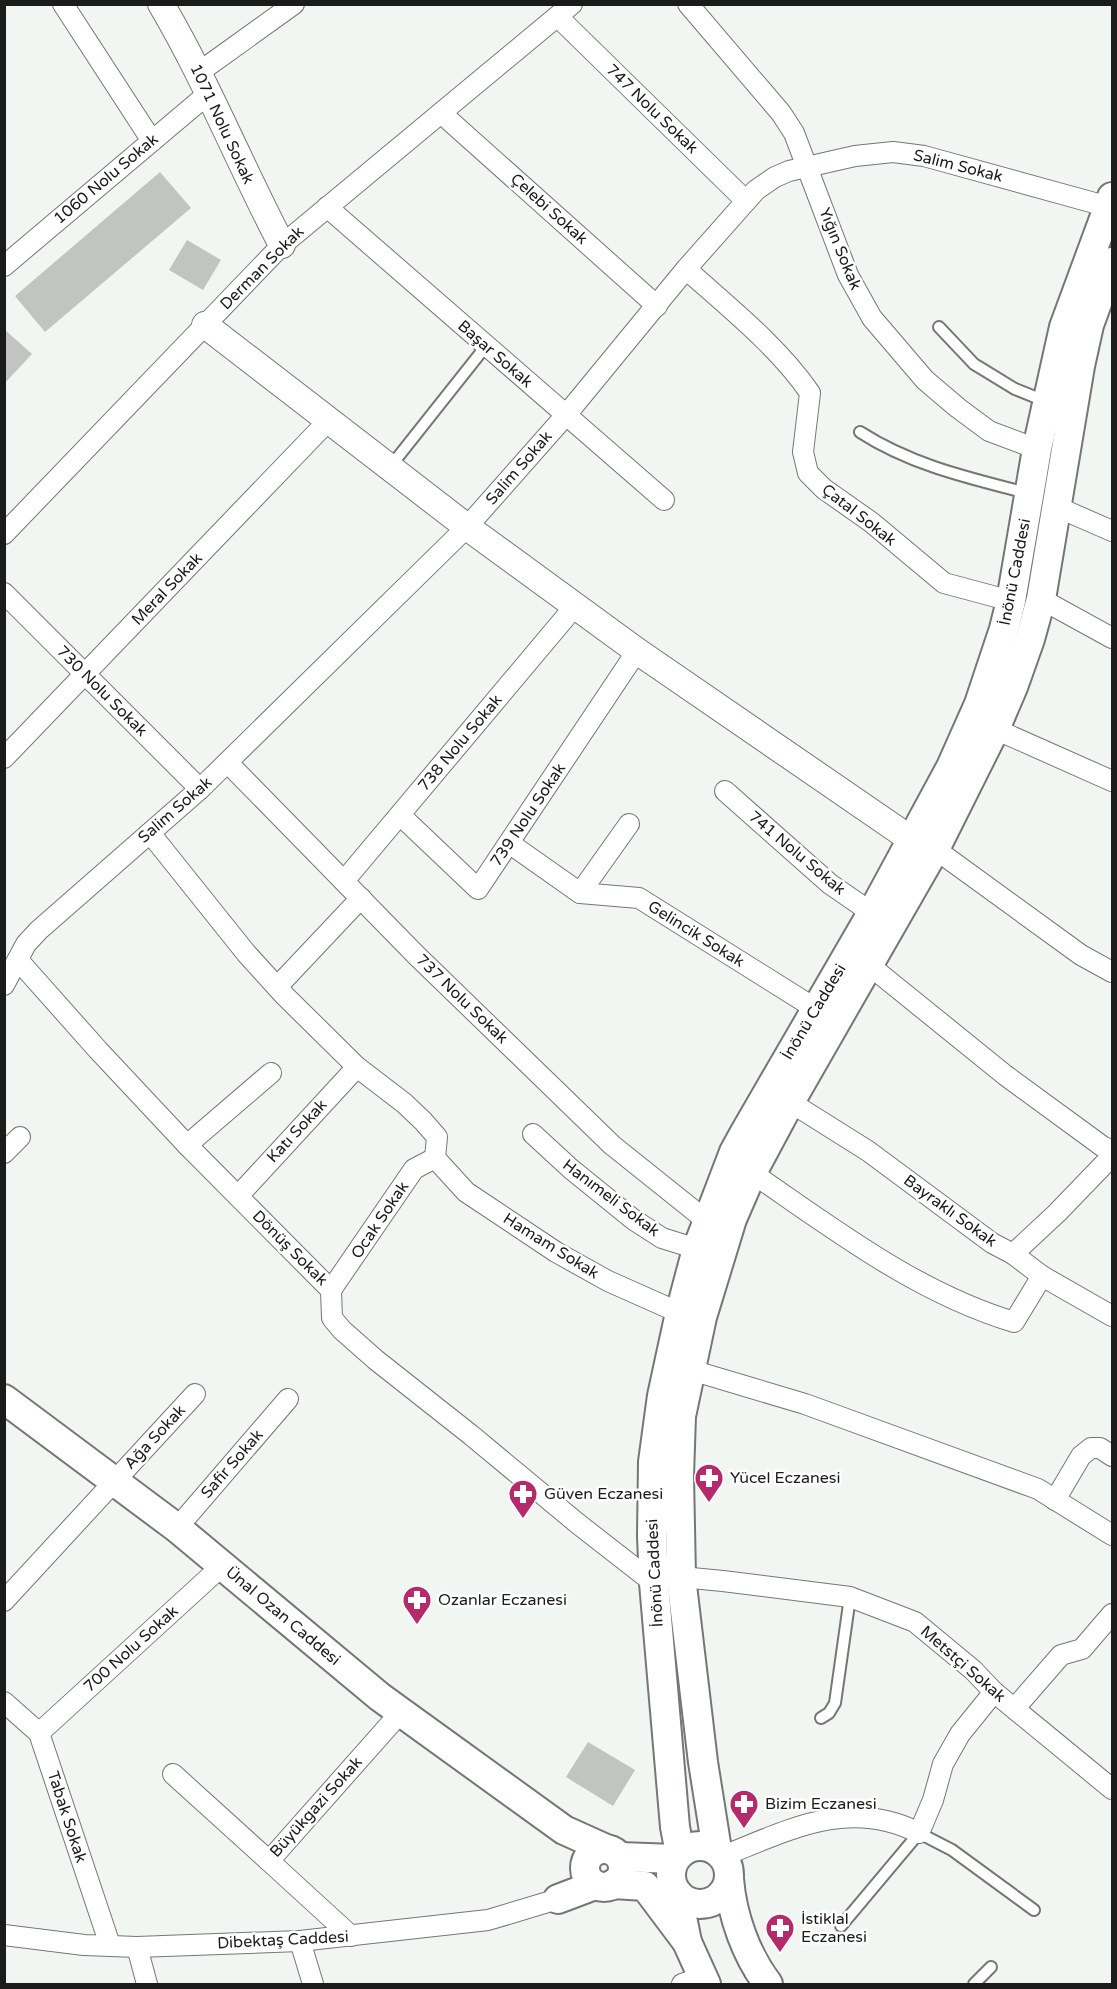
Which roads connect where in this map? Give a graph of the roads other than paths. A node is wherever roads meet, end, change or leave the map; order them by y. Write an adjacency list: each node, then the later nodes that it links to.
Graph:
1 (63, 4): 8 (street)
2 (161, 4): 6 (street, 1071 Nolu Sokak)
3 (294, 4): 6 (street, 1060 Nolu Sokak)
4 (688, 4): 9 (street, Yığın Sokak)
5 (565, 10): 7 (street, Derman Sokak); 10 (street, 747 Nolu Sokak)
6 (203, 83): 8 (street, 1060 Nolu Sokak); 13 (street, 1071 Nolu Sokak)
7 (441, 113): 12 (street, Derman Sokak); 17 (street, Çelebi Sokak)
8 (152, 141): 14 (street, 1060 Nolu Sokak)
9 (806, 167): 10 (street, Salim Sokak); 11 (street, Salim Sokak); 25 (street, Yığın Sokak)
10 (746, 201): 15 (street, Salim Sokak)
11 (1111, 202): 21 (main road, İnönü Caddesi)
12 (327, 207): 13 (street, Derman Sokak); 20 (street, Başar Sokak)
13 (282, 245): 18 (street, Derman Sokak)
14 (7, 257)
15 (686, 269): 17 (street, Salim Sokak); 35 (street, Çatal Sokak)
16 (1110, 276): 29 (main road, İnönü Caddesi)
17 (657, 306): 22 (street, Salim Sokak)
18 (205, 325): 23 (street); 30 (street, Derman Sokak)
19 (939, 327): 21 (lane)
20 (486, 346): 22 (street, Başar Sokak); 26 (lane)
21 (1047, 402): 25 (main road, İnönü Caddesi)
22 (566, 415): 28 (street, Başar Sokak); 31 (street, Salim Sokak)
23 (328, 420): 26 (street); 39 (street, Meral Sokak)
24 (860, 432): 27 (lane)
25 (1037, 449): 27 (main road, İnönü Caddesi)
26 (390, 468): 31 (street)
27 (1030, 494): 35 (main road, İnönü Caddesi)
28 (664, 500)
29 (1057, 507): 32 (street); 34 (main road, İnönü Caddesi)
30 (8, 523)
31 (467, 527): 36 (street); 42 (street, Salim Sokak)
32 (1113, 531)
33 (4, 593): 39 (street, 730 Nolu Sokak)
34 (1041, 599): 37 (street); 40 (main road, İnönü Caddesi)
35 (1011, 601): 50 (main road, İnönü Caddesi)
36 (575, 606): 38 (street); 46 (street, 738 Nolu Sokak)
37 (1113, 638)
38 (637, 651): 49 (street, 739 Nolu Sokak); 50 (street)
39 (85, 674): 41 (street, Meral Sokak); 44 (street, 730 Nolu Sokak)
40 (994, 729): 43 (street); 50 (main road, İnönü Caddesi)
41 (4, 758)
42 (228, 763): 44 (street, Salim Sokak); 51 (street, 737 Nolu Sokak)
43 (1113, 781)
44 (200, 789): 48 (street, Salim Sokak)
45 (724, 791): 54 (street, 741 Nolu Sokak)
46 (400, 815): 49 (street, 739 Nolu Sokak); 51 (street, 738 Nolu Sokak)
47 (629, 824): 52 (street)
48 (150, 833): 55 (street, Salim Sokak); 59 (street)
49 (509, 843): 52 (street)
50 (923, 845): 54 (main road, İnönü Caddesi); 56 (main road, İnönü Caddesi); 57 (street)
51 (344, 881): 53 (street, 737 Nolu Sokak)
52 (580, 893): 60 (street, Gelincik Sokak)
53 (361, 898): 59 (street); 73 (street, 737 Nolu Sokak)
54 (872, 913): 60 (main road, İnönü Caddesi)
55 (18, 960): 58 (street, Salim Sokak); 66 (street, Dönüş Sokak)
56 (869, 965): 63 (main road, İnönü Caddesi); 67 (street)
57 (1113, 972)
58 (4, 985)
59 (277, 987): 61 (street)
60 (816, 1009): 73 (main road, İnönü Caddesi)
61 (357, 1067): 70 (street); 72 (street, Katı Sokak)
62 (271, 1073): 66 (street)
63 (790, 1102): 71 (main road, İnönü Caddesi); 75 (street, Bayraklı Sokak)
64 (533, 1134): 74 (street, Hanımeli Sokak)
65 (20, 1137): 68 (street)
66 (187, 1145): 72 (street, Dönüş Sokak)
67 (1113, 1151)
68 (4, 1153)
69 (1113, 1156): 75 (street)
70 (435, 1158): 77 (street, Ocak Sokak); 78 (street, Hamam Sokak)
71 (752, 1173): 76 (street); 80 (main road, İnönü Caddesi)
72 (238, 1196): 77 (street, Dönüş Sokak)
73 (707, 1221): 74 (main road, İnönü Caddesi)
74 (697, 1249): 78 (main road, İnönü Caddesi)
75 (1013, 1254): 76 (street, Bayraklı Sokak)
76 (1042, 1276): 79 (street, Bayraklı Sokak)
77 (331, 1290): 90 (street, Dönüş Sokak)
78 (680, 1314): 90 (main road, İnönü Caddesi)
79 (1113, 1316)
80 (691, 1370): 86 (street); 90 (main road, İnönü Caddesi)
81 (195, 1394): 85 (street, Ağa Sokak)
82 (4, 1399): 85 (main road, Ünal Ozan Caddesi)
83 (288, 1400): 87 (street, Safir Sokak)
84 (1113, 1456): 86 (street)
85 (114, 1480): 87 (main road, Ünal Ozan Caddesi); 92 (street, Ağa Sokak)
86 (1055, 1500): 88 (street)
87 (177, 1528): 89 (main road, Ünal Ozan Caddesi)
88 (1113, 1535)
89 (223, 1565): 97 (main road, Ünal Ozan Caddesi); 99 (street, 700 Nolu Sokak)
90 (667, 1580): 91 (street, Metstçi Sokak); 103 (main road, İnönü Caddesi); 105 (main road, İnönü Caddesi)
91 (850, 1598): 94 (street, Metstçi Sokak); 98 (lane)
92 (4, 1601)
93 (1113, 1614): 96 (street)
94 (994, 1692): 96 (street, Metstçi Sokak); 102 (street)
95 (4, 1702): 99 (street, Tabak Sokak)
96 (1015, 1708): 101 (street, Metstçi Sokak)
97 (401, 1712): 104 (street, Büyükgazi Sokak); 106 (main road, Ünal Ozan Caddesi)
98 (821, 1718)
99 (39, 1733): 116 (street, Tabak Sokak)
100 (173, 1774): 104 (street, Büyükgazi Sokak)
101 (1113, 1788)
102 (919, 1833): 105 (street); 110 (lane); 111 (lane)
103 (678, 1856): 105 (main road); 106 (main road); 108 (main road)
104 (269, 1861): 113 (street)
105 (723, 1862): 108 (main road); 122 (main road, İnönü Caddesi)
106 (600, 1868): 107 (main road); 109 (main road)
107 (645, 1886): 108 (main road); 115 (main road)
108 (678, 1895): 115 (main road)
109 (558, 1899): 113 (street, Dibektaş Caddesi)
110 (1034, 1910)
111 (841, 1926)
112 (4, 1935): 116 (street, Dibektaş Caddesi)
113 (351, 1936): 114 (street, Dibektaş Caddesi)
114 (300, 1941): 117 (street, Dibektaş Caddesi); 121 (street)
115 (687, 1942): 119 (main road)
116 (110, 1945): 117 (street, Dibektaş Caddesi)
117 (137, 1947): 120 (street)
118 (991, 1967): 123 (lane)
119 (697, 1982)
120 (147, 1984)
121 (313, 1984)
122 (768, 1984)
123 (974, 1984)

